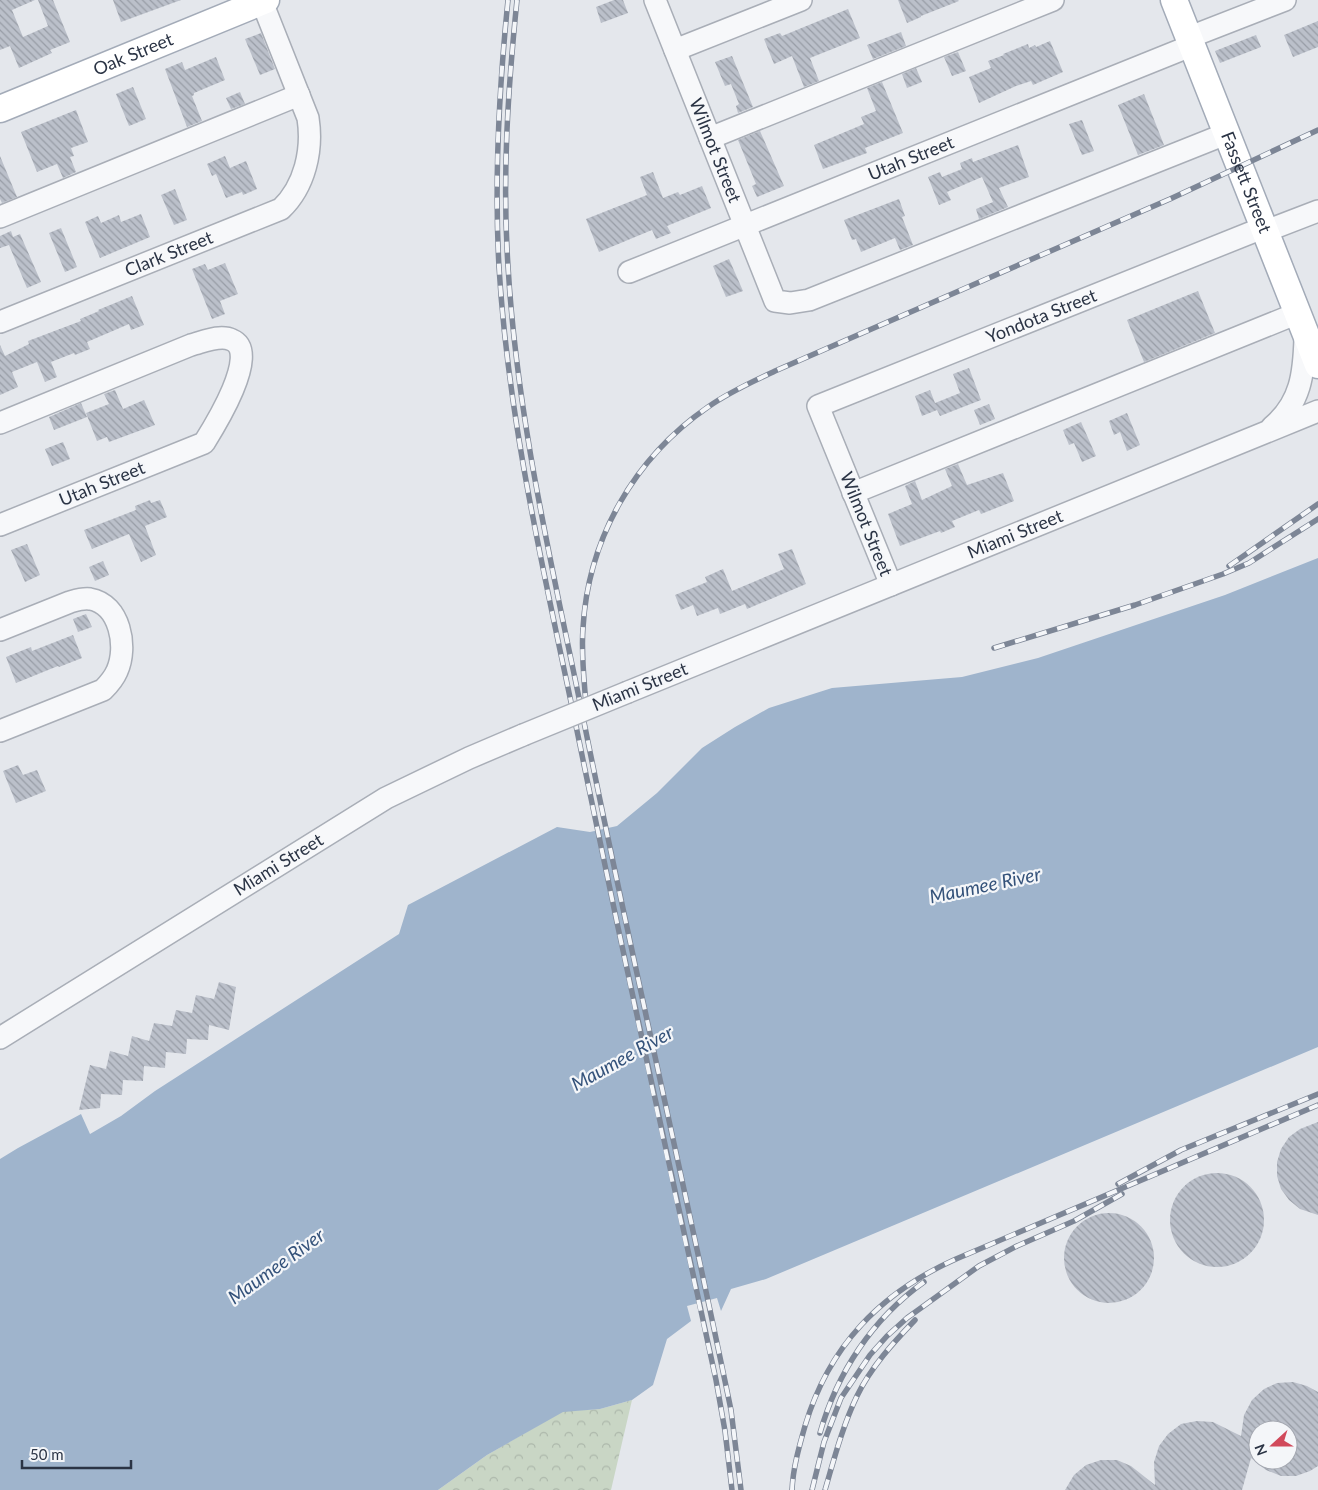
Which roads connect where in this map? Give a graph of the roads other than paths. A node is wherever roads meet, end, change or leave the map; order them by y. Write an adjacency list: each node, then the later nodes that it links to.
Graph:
1 (655, 0): 8 (street, Wilmot Street)
2 (801, 0): 8 (street)
3 (1053, 0): 12 (street)
4 (1174, 0): 7 (main road, Fassett Street)
5 (1285, 0): 7 (street, Utah Street)
6 (264, 1): 9 (street, Clark Street); 10 (main road, Oak Street)
7 (1191, 41): 11 (main road, Fassett Street); 15 (street, Utah Street)
8 (674, 50): 12 (street, Wilmot Street)
9 (298, 95): 14 (street); 18 (street, Clark Street)
10 (0, 109)
11 (1228, 133): 15 (street, Wilmot Street); 16 (main road, Fassett Street)
12 (710, 138): 15 (street, Wilmot Street)
13 (1318, 211): 16 (street, Yondota Street)
14 (0, 217)
15 (745, 226): 17 (street, Utah Street)
16 (1265, 229): 19 (main road, Fassett Street); 21 (street, Yondota Street)
17 (629, 272)
18 (0, 322)
19 (1301, 323): 20 (main road, Fassett Street); 24 (street); 25 (street)
20 (1318, 365)
21 (818, 406): 25 (street, Wilmot Street)
22 (1318, 411): 24 (street, Miami Street)
23 (0, 423): 26 (street, Utah Street)
24 (1265, 433): 27 (street, Miami Street)
25 (853, 493): 27 (street, Wilmot Street)
26 (0, 525)
27 (891, 585): 30 (street, Miami Street, bridge)
28 (0, 630): 29 (street)
29 (0, 731)
30 (0, 1038)

